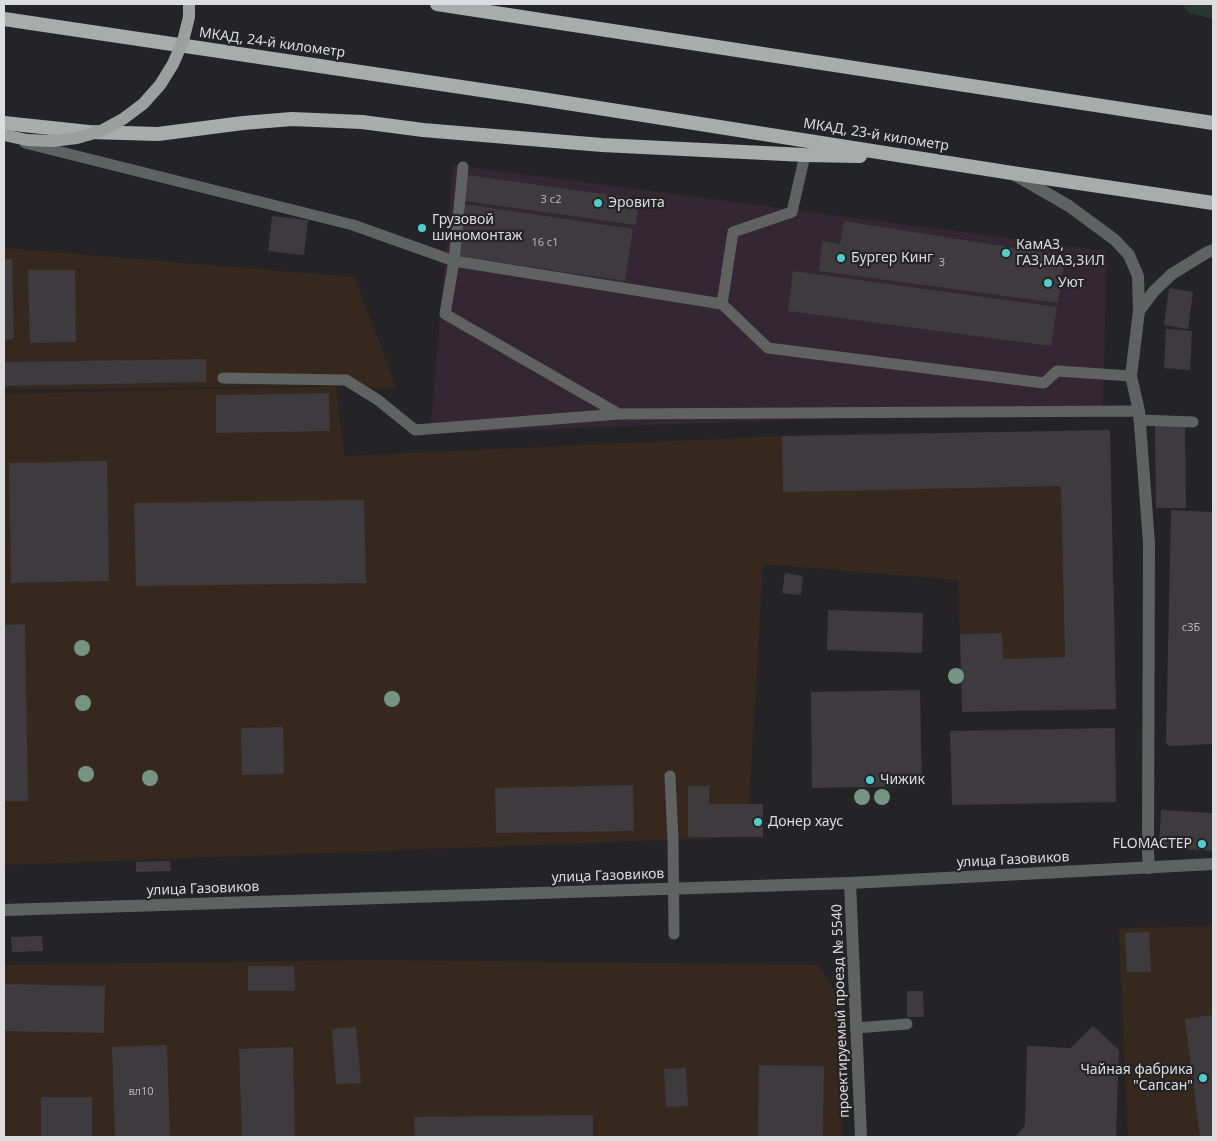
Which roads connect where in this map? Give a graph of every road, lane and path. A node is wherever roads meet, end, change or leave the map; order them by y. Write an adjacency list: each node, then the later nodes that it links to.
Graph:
1 (189, 4): 9 (main road, bridge)
2 (437, 4): 5 (highway)
3 (495, 4): 5 (highway)
4 (4, 19): 6 (highway, МКАД, 24-й километр)
5 (541, 19): 8 (highway)
6 (534, 98): 11 (highway, МКАД, 23-й километр)
7 (4, 122): 10 (highway)
8 (1213, 122)
9 (4, 135): 16 (lane)
10 (805, 156): 11 (highway); 17 (lane)
11 (910, 157): 13 (highway, МКАД, 23-й километр)
12 (463, 167): 16 (lane)
13 (1012, 173): 14 (highway, МКАД, 23-й километр); 18 (street)
14 (1213, 203)
15 (1213, 250): 18 (street)
16 (454, 261): 17 (lane); 21 (lane)
17 (722, 304): 19 (lane)
18 (1139, 311): 19 (street)
19 (1131, 376): 22 (street)
20 (223, 378): 21 (lane)
21 (619, 414): 22 (lane)
22 (1139, 415): 23 (lane); 26 (street)
23 (1193, 422)
24 (670, 776): 28 (lane)
25 (1213, 864): 26 (street, улица Газовиков)
26 (1149, 868): 27 (street, улица Газовиков)
27 (850, 883): 28 (street, улица Газовиков); 32 (street, проектируемый проезд № 5540)
28 (673, 889): 29 (street, улица Газовиков); 30 (lane)
29 (4, 910)
30 (674, 934)
31 (907, 1024): 32 (lane)
32 (856, 1028): 33 (street, проектируемый проезд № 5540)
33 (861, 1137)

